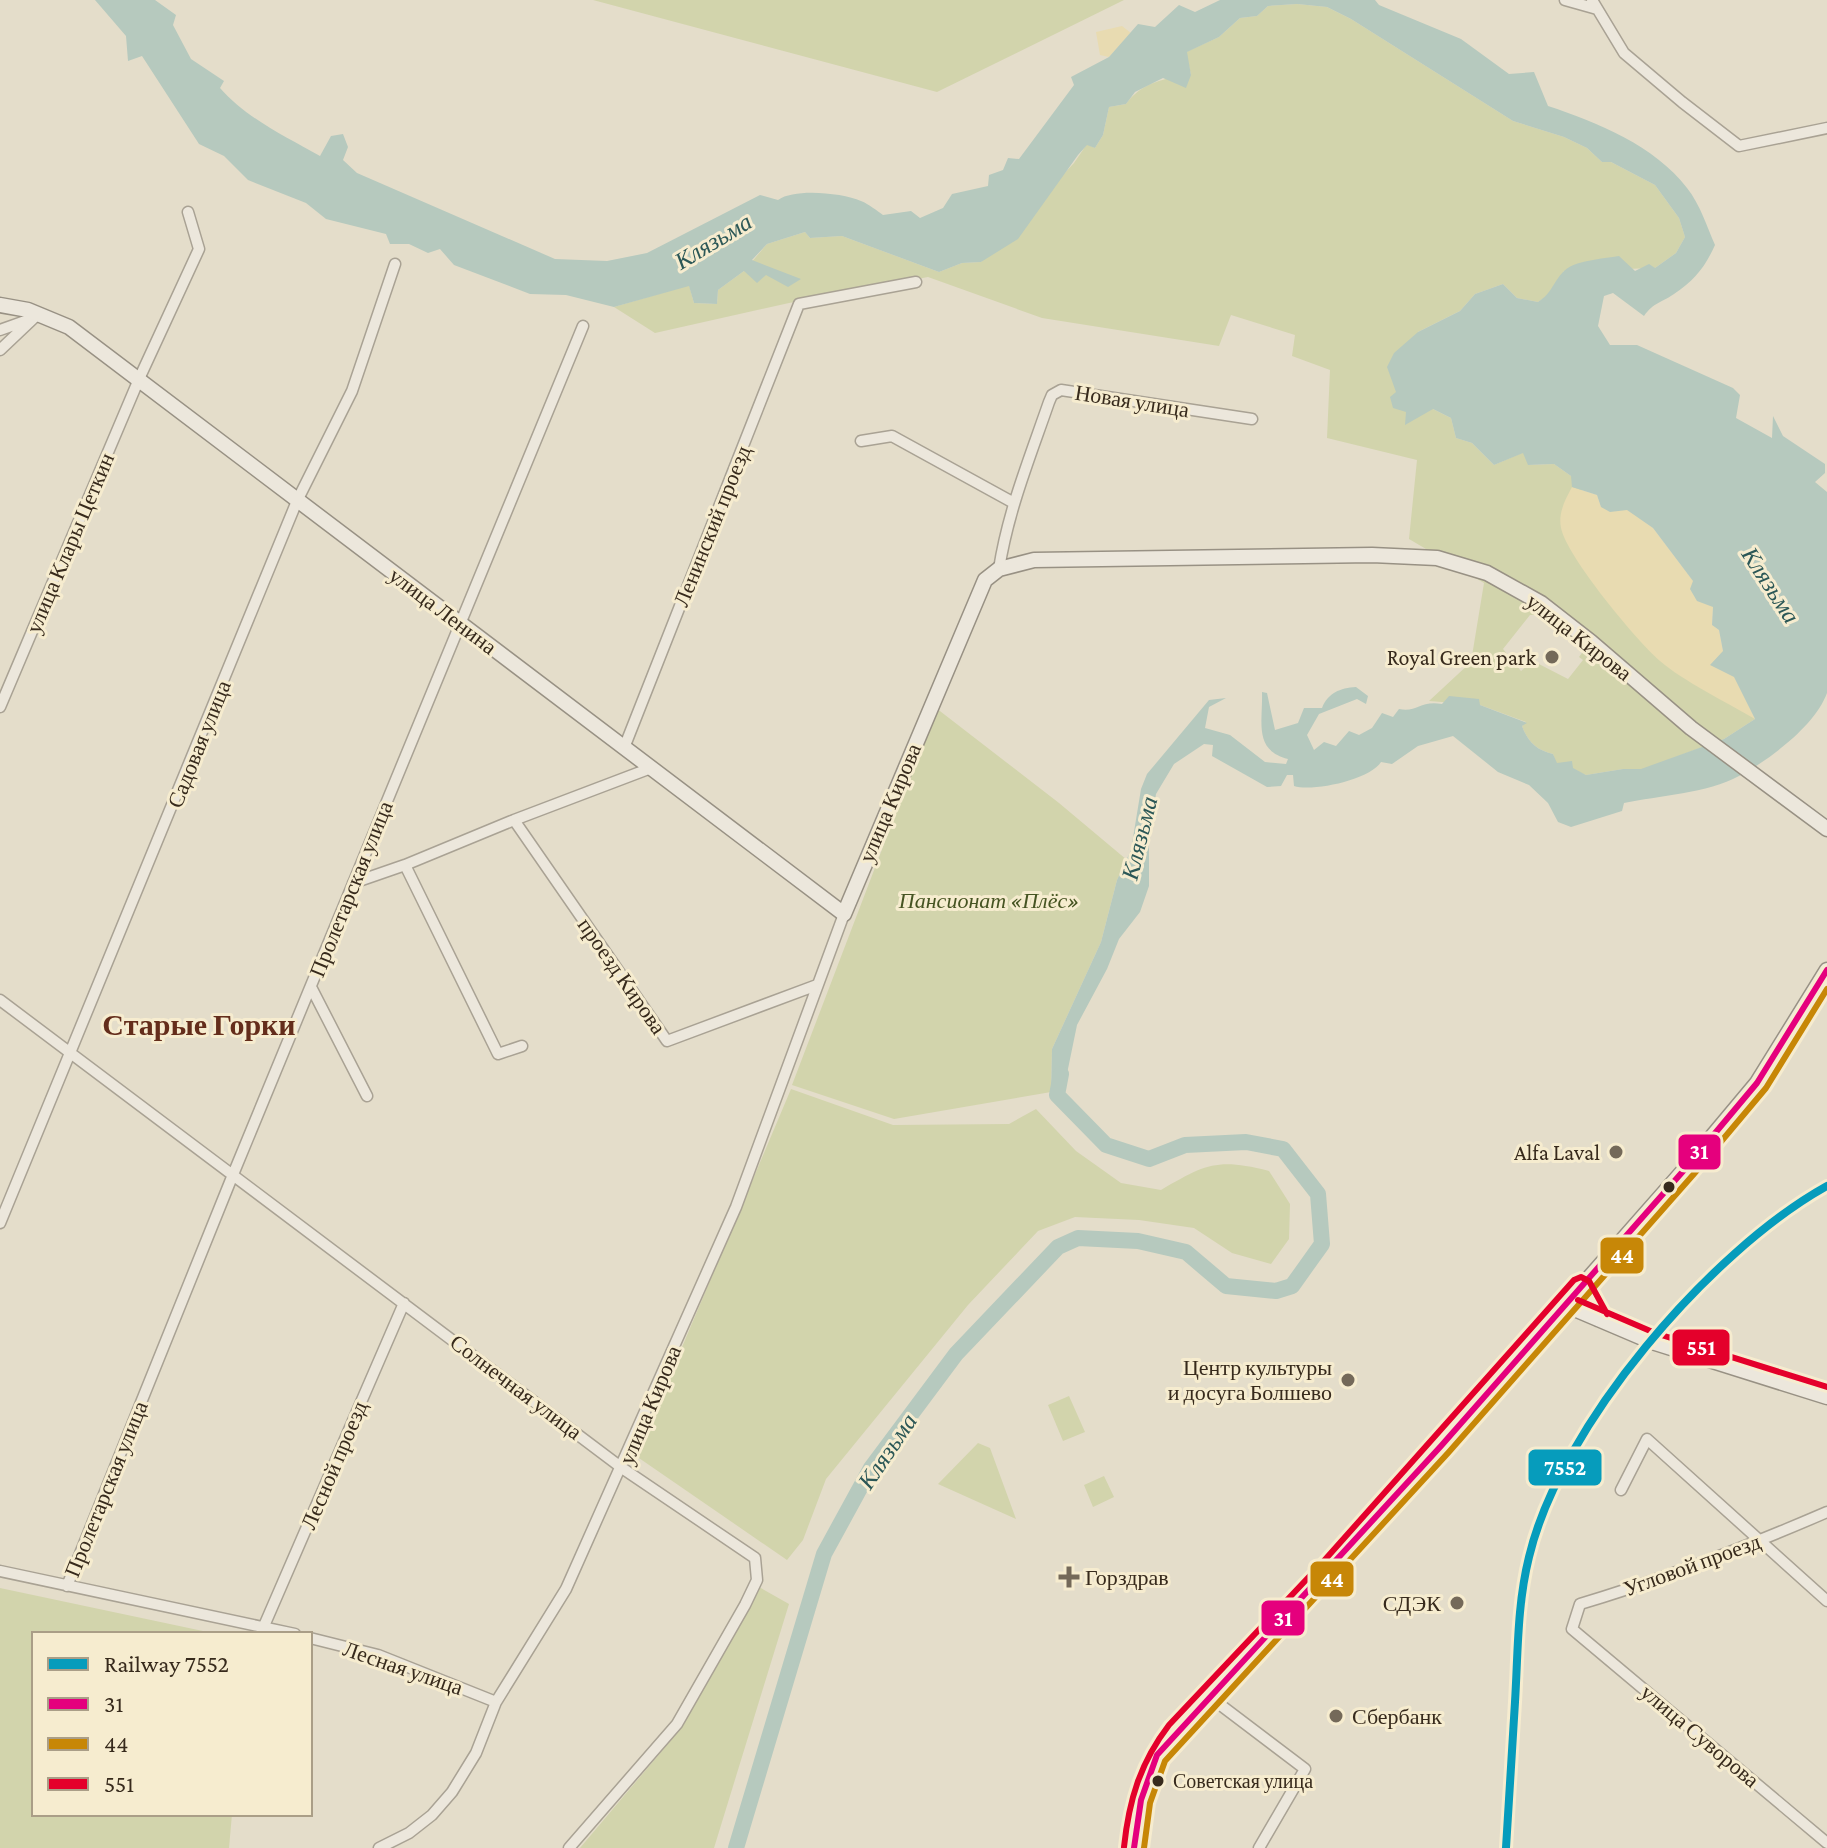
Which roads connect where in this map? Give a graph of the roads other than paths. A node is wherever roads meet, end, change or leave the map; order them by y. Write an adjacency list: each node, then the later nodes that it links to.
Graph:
1 (1565, 0): 2 (street)
2 (1594, 4): 3 (street)
3 (1827, 128)
4 (188, 212): 12 (street, улица Клары Цеткин)
5 (395, 264): 15 (street, Садовая улица)
6 (916, 282): 20 (street, Ленинский проезд)
7 (0, 305): 8 (street, улица Ленина)
8 (36, 316): 10 (street); 11 (street); 12 (street, улица Ленина)
9 (583, 326): 18 (street, Пролетарская улица)
10 (0, 330)
11 (0, 350)
12 (139, 379): 15 (street, улица Ленина); 19 (street, улица Клары Цеткин)
13 (1252, 419): 16 (street, Новая улица)
14 (861, 441): 16 (street)
15 (297, 501): 18 (street, улица Ленина); 32 (street, Садовая улица)
16 (1014, 503): 17 (street, Новая улица)
17 (999, 569): 23 (street, улица Кирова); 26 (street, улица Кирова)
18 (461, 624): 20 (street, улица Ленина); 25 (street, Пролетарская улица)
19 (0, 707)
20 (624, 748): 21 (street, улица Ленина)
21 (651, 768): 22 (street); 26 (street, улица Ленина)
22 (514, 820): 24 (street); 28 (street, проезд Кирова)
23 (1827, 829)
24 (405, 865): 25 (street); 31 (street)
25 (353, 883): 29 (street, Пролетарская улица)
26 (844, 914): 28 (street, улица Кирова)
27 (1827, 970): 36 (street)
28 (817, 985): 41 (street, улица Кирова)
29 (311, 987): 33 (street); 34 (street, Пролетарская улица)
30 (0, 1000): 32 (street, Солнечная улица)
31 (522, 1046)
32 (71, 1054): 34 (street, Солнечная улица); 35 (street, Садовая улица)
33 (367, 1096)
34 (232, 1177): 37 (street, Солнечная улица); 46 (street, Пролетарская улица)
35 (0, 1223)
36 (1581, 1287): 38 (street); 39 (street)
37 (404, 1303): 41 (street, Солнечная улица); 48 (street, Лесной проезд)
38 (1565, 1305): 39 (street); 52 (street)
39 (1598, 1319): 40 (street)
40 (1827, 1397)
41 (622, 1468): 53 (street, улица Кирова); 56 (street, Солнечная улица)
42 (1621, 1490): 44 (street)
43 (1827, 1512): 44 (street, Угловой проезд)
44 (1759, 1541): 47 (street); 49 (street, Угловой проезд)
45 (0, 1571): 46 (street)
46 (67, 1586): 48 (street)
47 (1827, 1601)
48 (264, 1626): 50 (street)
49 (1572, 1629): 54 (street, улица Суворова)
50 (287, 1632)
51 (312, 1638): 53 (street, Лесная улица)
52 (1210, 1697): 57 (street); 58 (street)
53 (496, 1702): 55 (street, улица Кирова)
54 (1827, 1843)
55 (379, 1848)
56 (569, 1848)
57 (1134, 1848)
58 (1259, 1848)

